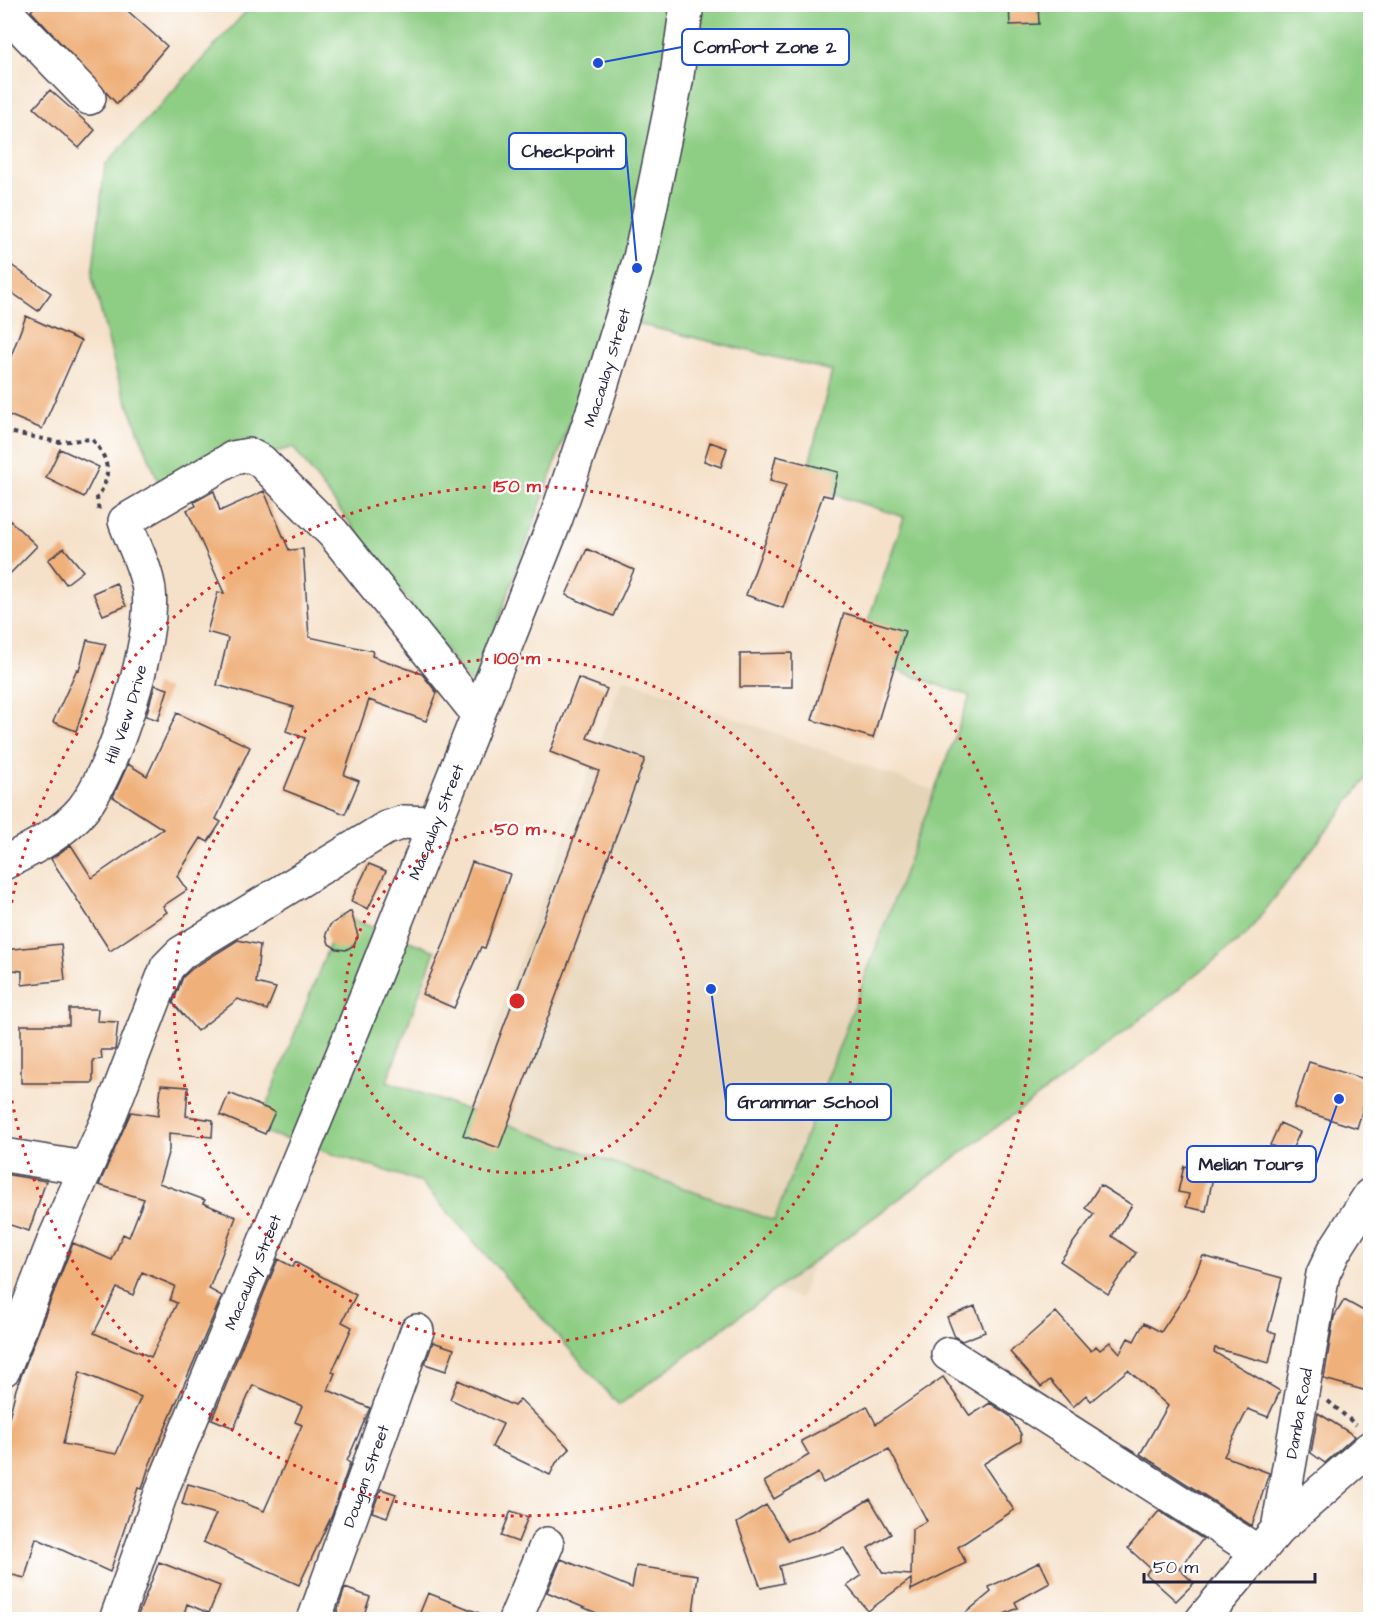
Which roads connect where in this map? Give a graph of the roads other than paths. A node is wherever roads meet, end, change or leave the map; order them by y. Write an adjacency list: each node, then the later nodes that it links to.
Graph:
1 (687, 4): 4 (street, Macaulay Street)
2 (4, 10): 3 (street)
3 (89, 98)
4 (478, 714): 5 (street, Macaulay Street); 6 (street, Hill View Drive)
5 (434, 823): 8 (street); 16 (street, Macaulay Street)
6 (4, 862)
7 (4, 1155): 8 (street)
8 (86, 1168): 12 (street)
9 (1371, 1195): 14 (street, Damba Road)
10 (417, 1331): 17 (street, Dougan Street)
11 (948, 1353): 14 (street)
12 (4, 1369)
13 (1366, 1439): 14 (street)
14 (1268, 1540): 19 (street, Damba Road)
15 (547, 1544): 18 (street)
16 (116, 1620)
17 (314, 1620)
18 (515, 1620)
19 (1202, 1620)

